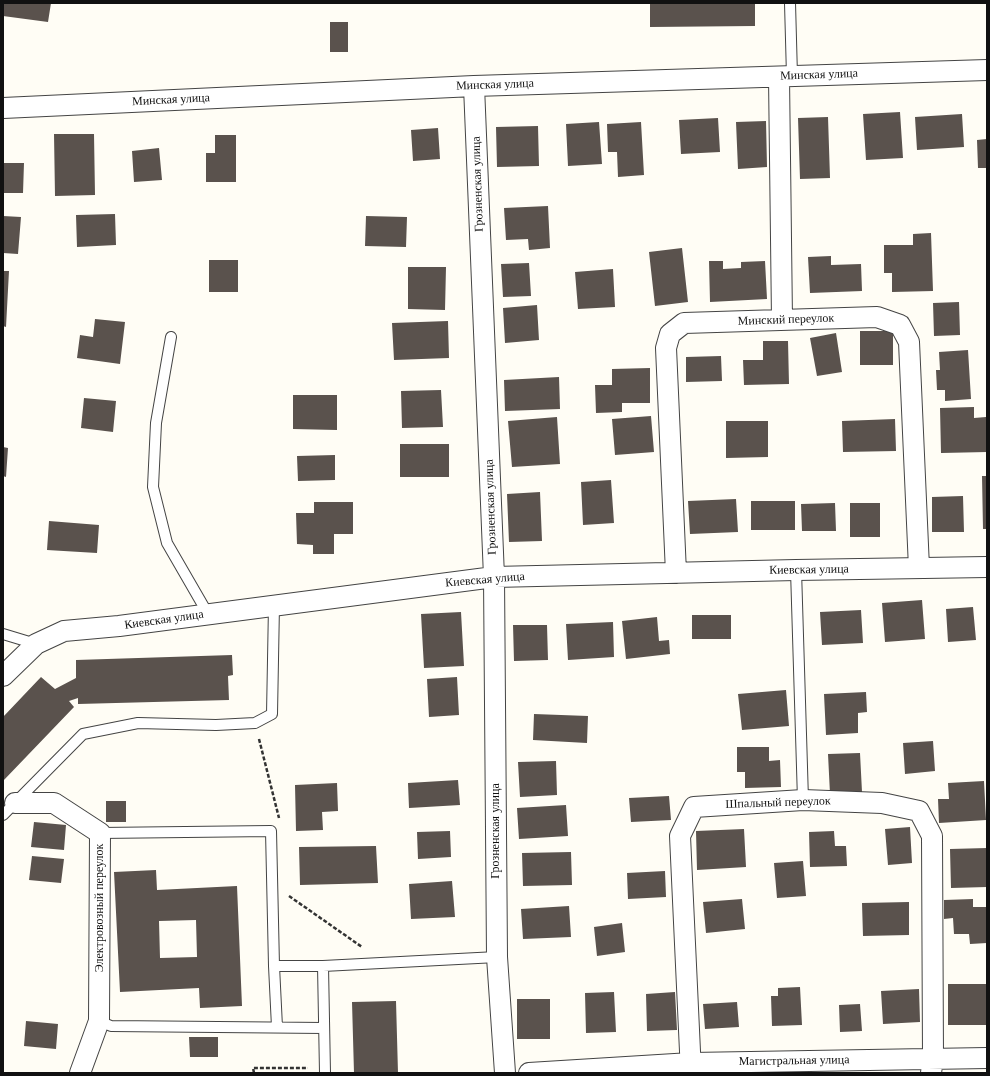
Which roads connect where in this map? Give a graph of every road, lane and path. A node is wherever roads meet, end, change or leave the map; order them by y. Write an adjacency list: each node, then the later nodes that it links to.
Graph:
1 (790, 3): 3 (lane)
2 (987, 70): 3 (street, Минская улица)
3 (786, 76): 4 (street, Минская улица); 6 (street)
4 (474, 86): 5 (street, Минская улица); 12 (street, Грозненская улица)
5 (3, 108)
6 (782, 320): 9 (street, Минский переулок); 11 (street, Минский переулок)
7 (171, 337): 14 (lane)
8 (987, 566): 9 (street, Киевская улица)
9 (920, 568): 10 (street, Киевская улица)
10 (796, 570): 11 (street, Киевская улица); 19 (lane)
11 (676, 573): 12 (street, Киевская улица)
12 (494, 577): 13 (street, Киевская улица); 24 (street, Грозненская улица)
13 (274, 605): 14 (street, Киевская улица); 18 (lane)
14 (208, 614): 16 (street, Киевская улица)
15 (3, 634): 16 (lane)
16 (36, 644): 17 (street, Киевская улица)
17 (3, 676)
18 (255, 723): 20 (lane); 21 (path)
19 (803, 800): 32 (street, Шпальный переулок); 33 (street, Шпальный переулок)
20 (9, 809): 22 (street, Электровозный переулок)
21 (280, 822)
22 (100, 833): 26 (lane); 28 (street, Электровозный переулок)
23 (285, 893): 25 (path)
24 (497, 957): 25 (lane); 37 (street, Грозненская улица)
25 (384, 963): 27 (lane)
26 (274, 966): 27 (lane); 29 (lane)
27 (323, 966): 30 (lane)
28 (99, 1021): 29 (lane); 35 (street, Электровозный переулок)
29 (277, 1027): 30 (lane)
30 (324, 1028): 34 (lane)
31 (987, 1058): 32 (street, Магистральная улица)
32 (932, 1066): 33 (street, Магистральная улица)
33 (691, 1068): 38 (street, Магистральная улица)
34 (325, 1070): 36 (path)
35 (80, 1073)
36 (254, 1073)
37 (505, 1073)
38 (529, 1073)

